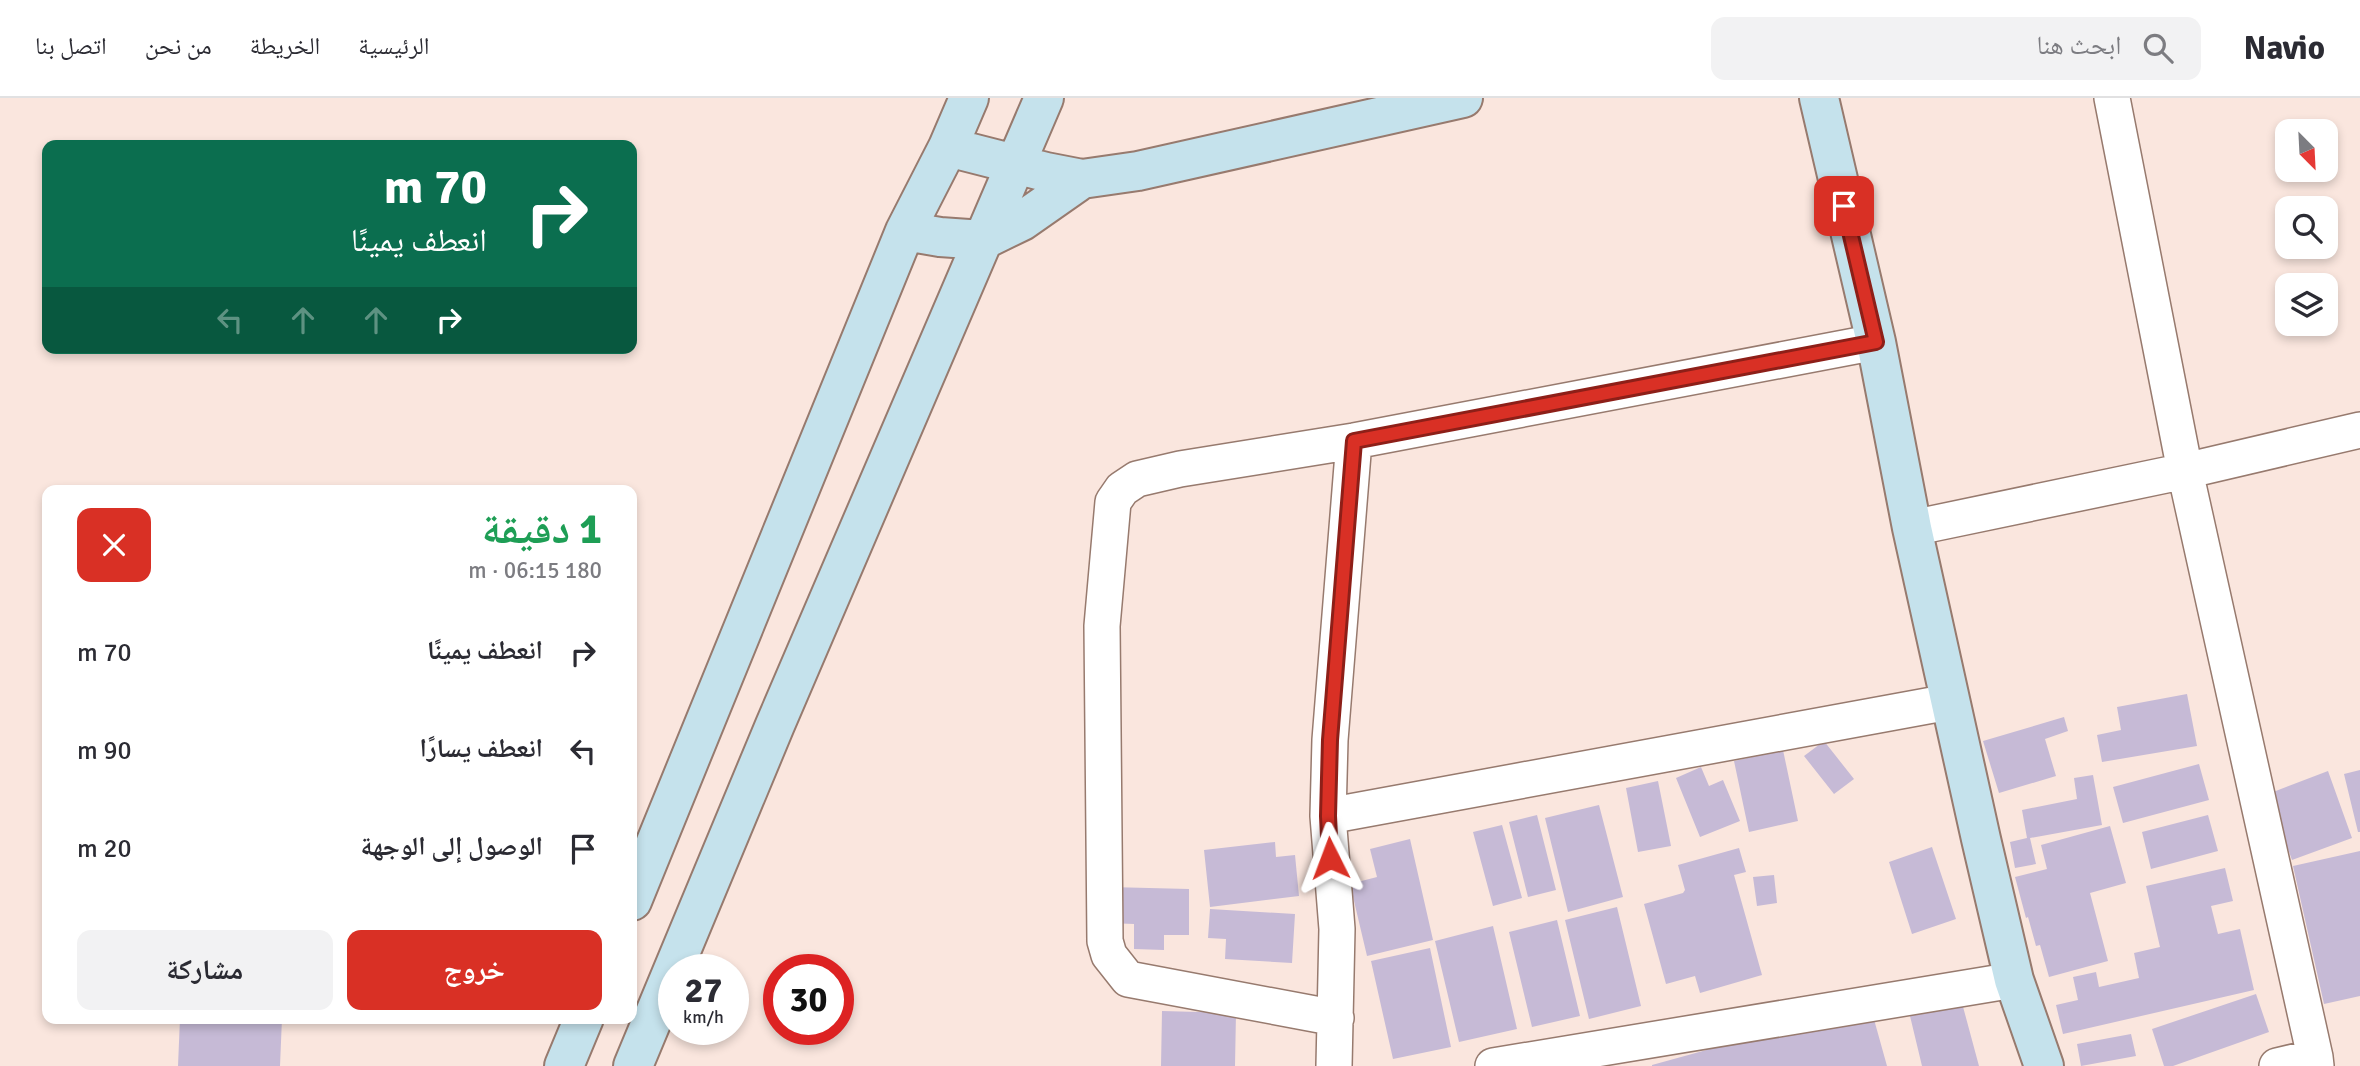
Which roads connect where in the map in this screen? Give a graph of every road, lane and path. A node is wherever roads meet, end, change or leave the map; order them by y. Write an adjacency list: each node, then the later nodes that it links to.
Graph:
1 (969, 98): 6 (main road)
2 (1044, 98): 7 (main road)
3 (1463, 98): 8 (main road)
4 (1819, 98): 11 (main road)
5 (2112, 98): 14 (street)
6 (948, 147): 7 (main road); 9 (main road)
7 (1017, 164): 8 (main road); 10 (main road)
8 (1082, 179): 10 (main road)
9 (905, 231): 10 (main road); 18 (main road)
10 (983, 240): 24 (main road)
11 (1876, 342): 13 (street); 15 (main road)
12 (2360, 430): 14 (street)
13 (1354, 441): 17 (street); 20 (street)
14 (2185, 471): 15 (street); 22 (street)
15 (1912, 528): 16 (main road)
16 (1950, 702): 17 (street); 19 (main road)
17 (1328, 816): 20 (street)
18 (637, 889)
19 (2014, 980): 26 (street); 27 (main road)
20 (1336, 1018): 25 (street)
21 (582, 1024): 23 (main road)
22 (2315, 1062): 28 (street)
23 (564, 1066)
24 (633, 1066)
25 (1334, 1066)
26 (1493, 1066)
27 (2044, 1066)
28 (2277, 1066)

